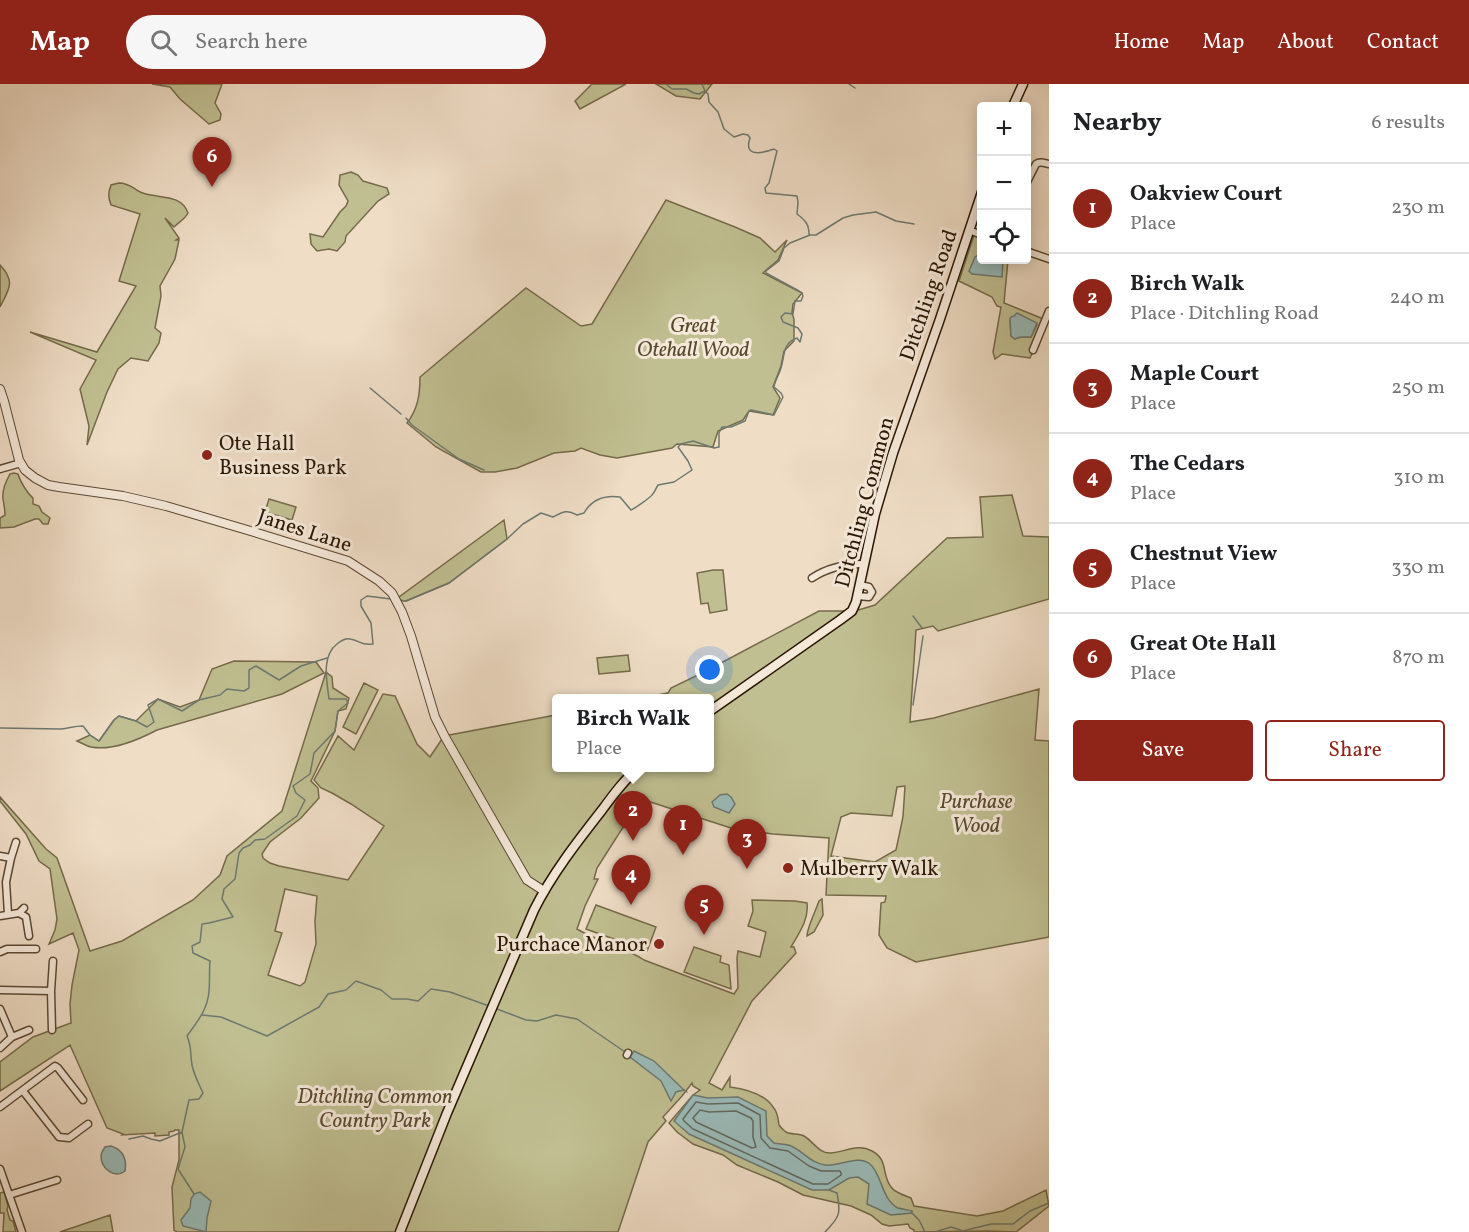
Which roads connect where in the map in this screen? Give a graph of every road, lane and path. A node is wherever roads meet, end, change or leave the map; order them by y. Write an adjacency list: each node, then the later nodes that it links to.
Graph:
1 (1023, 84): 2 (main road)
2 (1015, 102)
3 (1049, 164): 4 (street)
4 (1031, 174)
5 (977, 205): 6 (main road, Ditchling Road)
6 (969, 230): 7 (street); 15 (main road, Ditchling Road)
7 (977, 233)
8 (1031, 253): 9 (street)
9 (1049, 259)
10 (1049, 311): 11 (street)
11 (1036, 343): 12 (street); 13 (street)
12 (1044, 346)
13 (1033, 350)
14 (0, 389): 16 (street)
15 (909, 408): 18 (main road, Ditchling Common)
16 (21, 463): 17 (street); 27 (street, Janes Lane)
17 (0, 470)
18 (863, 564): 19 (street); 20 (main road, Ditchling Common)
19 (813, 578)
20 (860, 585): 21 (main road, Ditchling Common); 21 (street)
21 (857, 596): 22 (main road, Ditchling Common)
22 (714, 708)
23 (633, 772): 27 (main road)
24 (16, 842): 26 (street)
25 (0, 856): 26 (street)
26 (11, 858): 28 (street)
27 (544, 891): 48 (main road)
28 (4, 915): 29 (street)
29 (29, 936)
30 (36, 949): 31 (street)
31 (0, 952)
32 (53, 961): 34 (street)
33 (0, 990): 34 (street)
34 (51, 991): 37 (street)
35 (0, 1009): 38 (street)
36 (29, 1030): 38 (street)
37 (52, 1030)
38 (12, 1037): 39 (street)
39 (0, 1048)
40 (22, 1091): 41 (street); 42 (street); 43 (street)
41 (83, 1100)
42 (0, 1107)
43 (88, 1124)
44 (0, 1169): 46 (street)
45 (57, 1180): 46 (street)
46 (9, 1195): 47 (street)
47 (22, 1232)
48 (400, 1232)

